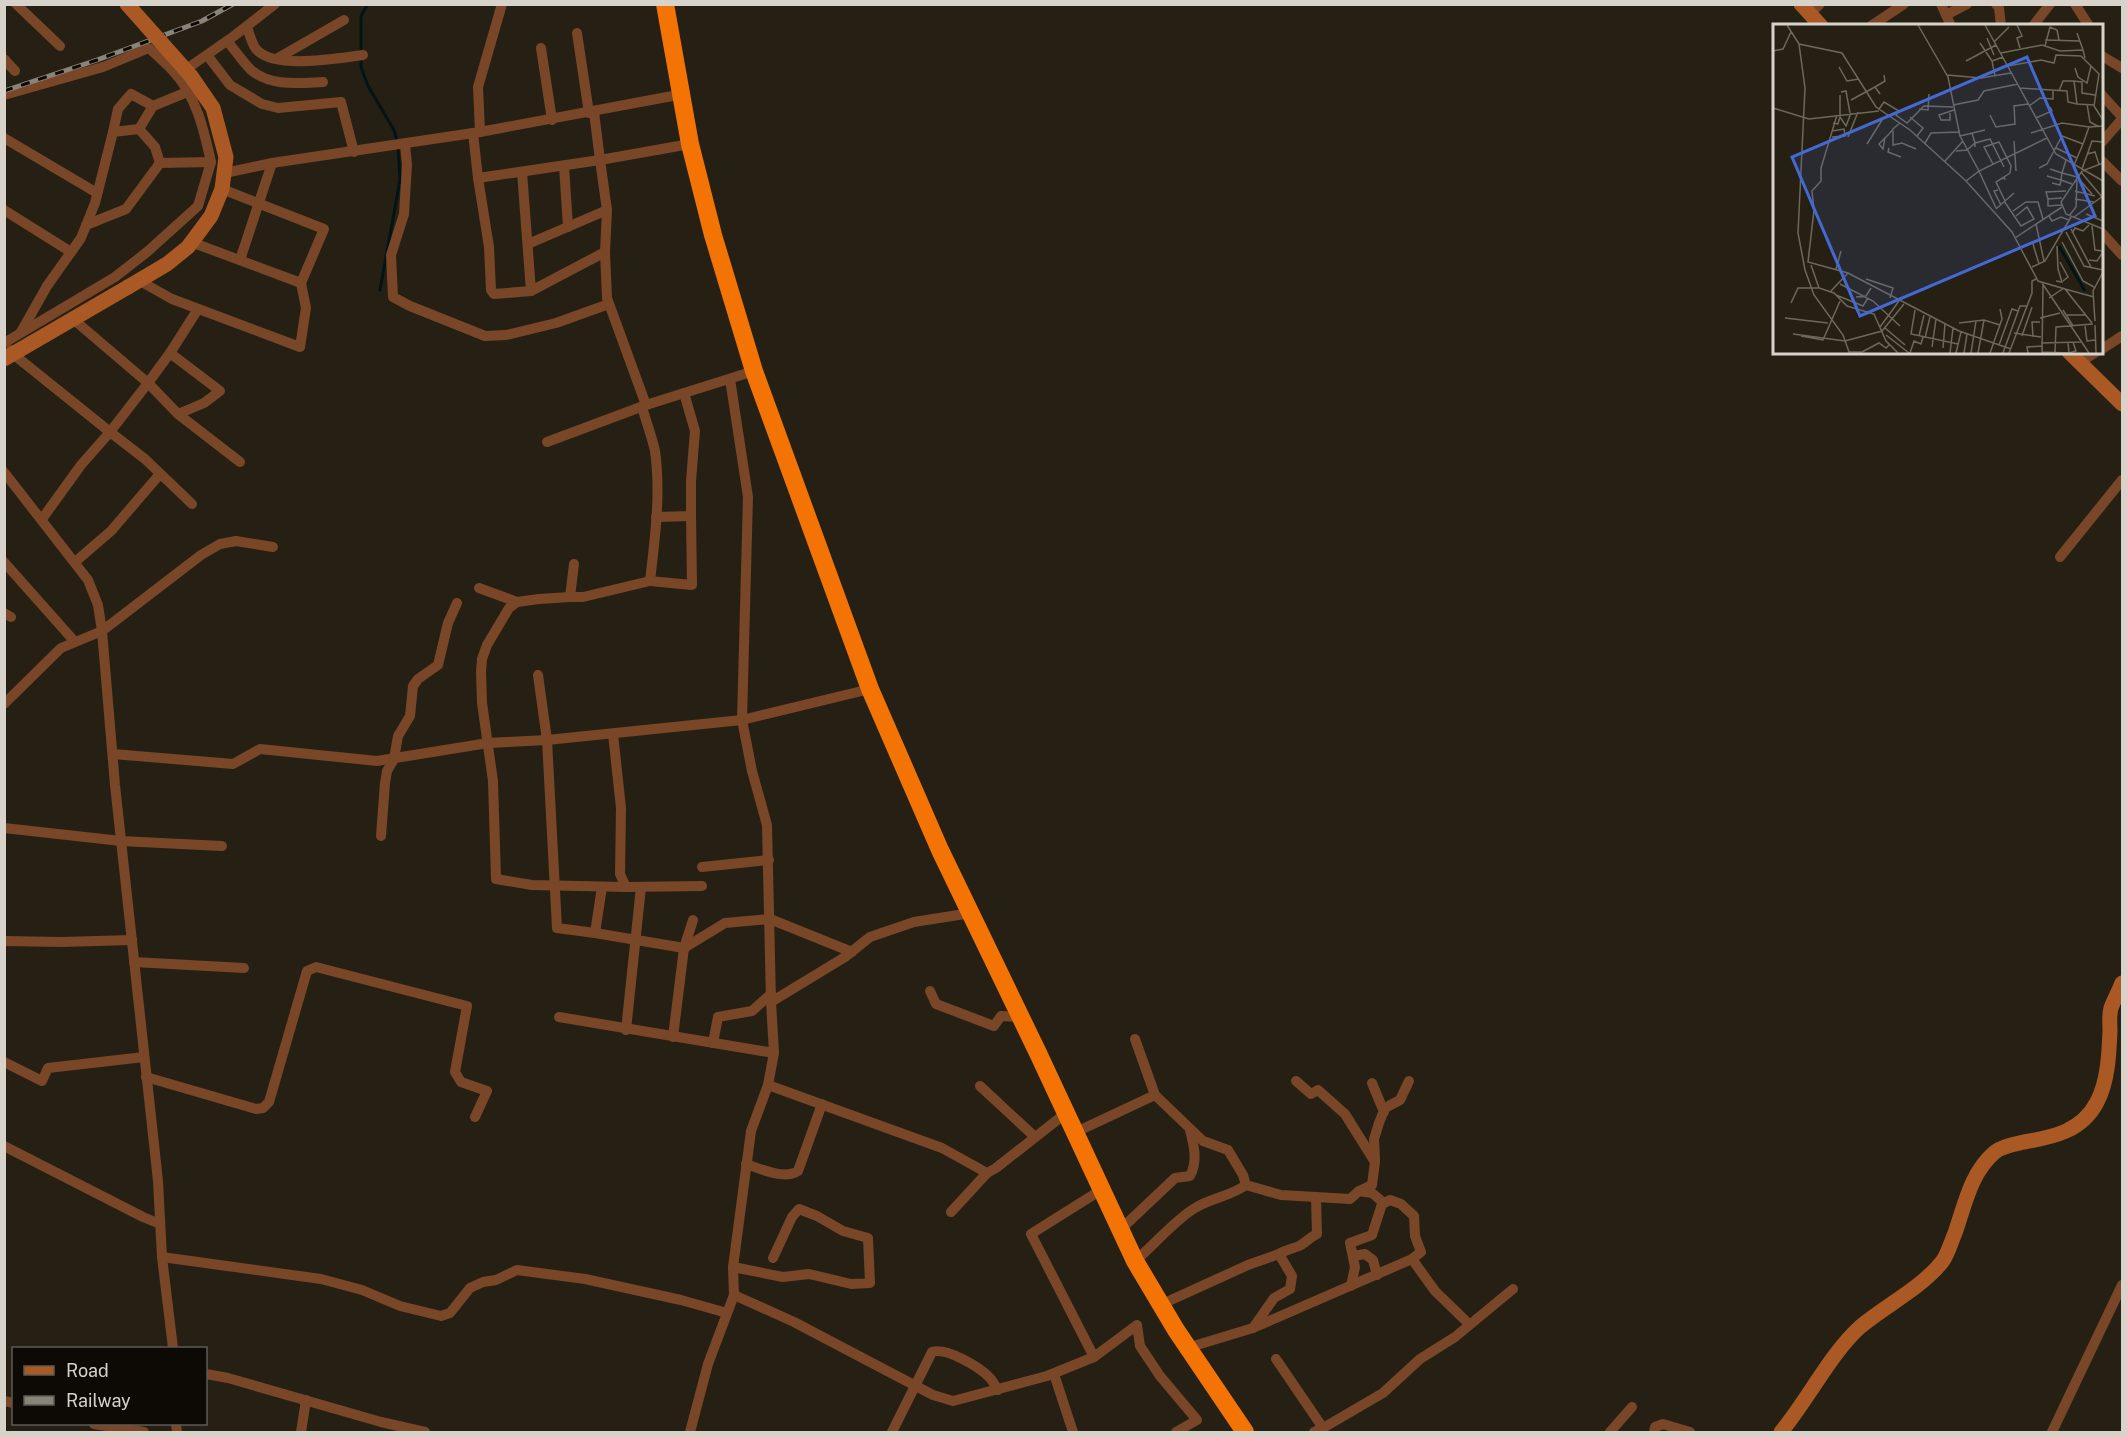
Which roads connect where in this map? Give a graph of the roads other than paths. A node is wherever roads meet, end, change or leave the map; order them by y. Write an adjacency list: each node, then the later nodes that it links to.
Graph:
1 (16, 4): 23 (street)
2 (127, 4): 31 (street, bridge)
3 (275, 4): 20 (street)
4 (502, 4): 44 (street)
5 (665, 4): 35 (highway)
6 (1904, 4): 15 (street)
7 (1967, 4): 12 (street)
8 (1996, 4): 17 (street)
9 (2050, 4): 18 (street)
10 (2075, 4): 19 (street)
11 (1810, 8): 14 (street)
12 (1944, 10): 16 (street)
13 (344, 20): 28 (street)
14 (1820, 24)
15 (1874, 24)
16 (1950, 24)
17 (2001, 24)
18 (2035, 24)
19 (2088, 24)
20 (247, 27): 22 (street); 28 (street)
21 (577, 33): 39 (street)
22 (227, 41): 25 (street); 33 (street)
23 (60, 46)
24 (541, 48): 41 (street)
25 (207, 54): 31 (street); 49 (street)
26 (363, 55): 28 (street)
27 (2103, 57): 30 (street)
28 (278, 58)
29 (4, 59): 32 (street)
30 (2122, 68)
31 (185, 70): 34 (street, bridge)
32 (15, 71)
33 (323, 82)
34 (193, 89): 36 (street); 38 (street); 51 (street); 57 (street, bridge)
35 (682, 94): 39 (street); 48 (highway)
36 (4, 95)
37 (2103, 96): 40 (street)
38 (153, 106): 42 (street); 43 (street)
39 (592, 112): 41 (street); 50 (street)
40 (2122, 118): 46 (street)
41 (552, 120): 44 (street)
42 (140, 129): 43 (street); 53 (street)
43 (113, 132): 61 (street)
44 (476, 133): 47 (street); 58 (street)
45 (4, 138): 61 (street)
46 (2103, 141)
47 (405, 144): 49 (street); 77 (street)
48 (690, 144): 50 (street); 87 (highway)
49 (354, 152): 54 (street)
50 (600, 160): 55 (street); 64 (street)
51 (211, 162): 53 (street); 80 (street)
52 (2103, 162): 59 (street)
53 (160, 163): 65 (street)
54 (272, 163): 57 (street); 62 (street)
55 (564, 166): 56 (street); 66 (street)
56 (522, 172): 58 (street); 69 (street)
57 (225, 173): 60 (street, bridge)
58 (478, 178): 76 (street)
59 (2122, 181)
60 (222, 189): 62 (street); 68 (street, bridge)
61 (97, 193): 65 (street)
62 (259, 204): 73 (street); 75 (street)
63 (4, 210): 70 (street)
64 (607, 210): 66 (street); 71 (street)
65 (86, 225): 70 (street)
66 (568, 227): 69 (street)
67 (2103, 234): 72 (street)
68 (191, 242): 73 (street); 74 (street, bridge)
69 (528, 244): 76 (street)
70 (71, 252): 80 (street)
71 (605, 252): 76 (street); 77 (street)
72 (2122, 255)
73 (240, 260): 75 (street)
74 (133, 283): 78 (street); 79 (street)
75 (301, 283): 78 (street)
76 (531, 291)
77 (609, 304): 92 (street)
78 (198, 309): 84 (street)
79 (73, 319): 82 (street); 89 (street)
80 (20, 334): 82 (street)
81 (2122, 336): 83 (street)
82 (7, 347): 94 (street)
83 (2103, 348)
84 (170, 353): 89 (street); 93 (street)
85 (2089, 354): 86 (street)
86 (2074, 358): 91 (street)
87 (754, 371): 88 (street); 117 (highway)
88 (730, 379): 90 (street); 119 (street)
89 (148, 383): 93 (street); 94 (street)
90 (684, 393): 92 (street); 101 (street)
91 (2122, 404)
92 (644, 406): 95 (street); 102 (street)
93 (178, 414): 96 (street)
94 (110, 432): 98 (street); 103 (street)
95 (547, 442)
96 (240, 462)
97 (4, 472): 103 (street)
98 (160, 474): 100 (street); 107 (street)
99 (2122, 480): 105 (street)
100 (192, 504)
101 (692, 516): 102 (street); 109 (street)
102 (656, 517): 109 (street)
103 (42, 519): 107 (street)
104 (273, 547): 114 (street)
105 (2060, 557)
106 (4, 562): 115 (street)
107 (75, 562): 114 (street)
108 (574, 564): 111 (street)
109 (650, 581): 111 (street)
110 (479, 588): 113 (street)
111 (570, 597): 113 (street)
112 (457, 603): 124 (street)
113 (518, 603): 122 (street)
114 (102, 631): 115 (street); 123 (street)
115 (75, 642): 118 (street)
116 (538, 675): 121 (street)
117 (870, 689): 119 (street); 136 (highway)
118 (4, 704)
119 (742, 720): 120 (street); 129 (street)
120 (614, 734): 121 (street); 134 (street)
121 (547, 740): 122 (street); 131 (street)
122 (488, 743): 124 (street); 131 (street)
123 (113, 754): 124 (street); 127 (street)
124 (394, 759): 126 (street)
125 (4, 828): 127 (street)
126 (381, 836)
127 (121, 841): 128 (street); 140 (street)
128 (222, 846)
129 (769, 860): 130 (street); 137 (street)
130 (702, 867)
131 (554, 886): 133 (street); 139 (street)
132 (702, 886): 135 (street)
133 (602, 887): 134 (street); 139 (street)
134 (626, 887): 135 (street)
135 (641, 887): 142 (street)
136 (971, 913): 144 (street); 151 (highway)
137 (770, 919): 143 (street); 144 (street); 149 (street)
138 (693, 920): 143 (street)
139 (595, 933): 142 (street)
140 (132, 940): 141 (street); 145 (street)
141 (4, 941)
142 (636, 941): 143 (street); 152 (street)
143 (684, 948): 153 (street)
144 (852, 952): 149 (street)
145 (134, 962): 146 (street); 157 (street)
146 (244, 968)
147 (2122, 983): 225 (street)
148 (930, 991): 151 (street)
149 (771, 998): 155 (street); 156 (street)
150 (559, 1017): 152 (street)
151 (1020, 1017): 168 (highway)
152 (626, 1029): 153 (street)
153 (673, 1037): 155 (street)
154 (1135, 1040): 165 (street)
155 (713, 1043): 156 (street)
156 (774, 1053): 163 (street)
157 (144, 1057): 158 (street); 159 (street)
158 (4, 1062)
159 (146, 1077): 169 (street); 183 (street)
160 (1296, 1081): 174 (street)
161 (1408, 1081): 167 (street)
162 (1372, 1083): 167 (street)
163 (768, 1085): 166 (street); 175 (street)
164 (980, 1086): 172 (street)
165 (1155, 1095): 170 (street); 171 (street)
166 (822, 1104): 175 (street); 176 (street)
167 (1384, 1112): 174 (street)
168 (1066, 1113): 171 (highway); 172 (street)
169 (475, 1117)
170 (1190, 1130): 177 (street); 184 (street)
171 (1074, 1132): 178 (highway)
172 (1035, 1137): 176 (street)
173 (4, 1146): 183 (street)
174 (1375, 1162): 179 (street)
175 (746, 1164): 191 (street)
176 (987, 1173): 182 (street)
177 (1246, 1185): 180 (street); 190 (street)
178 (1101, 1190): 184 (highway); 203 (street)
179 (1359, 1191): 180 (street); 181 (street)
180 (1316, 1197): 185 (street)
181 (1384, 1203): 186 (street); 189 (street)
182 (951, 1212)
183 (160, 1224): 187 (street)
184 (1121, 1229): 190 (highway)
185 (1279, 1254): 197 (street); 200 (street)
186 (1353, 1256): 192 (street); 194 (street)
187 (162, 1257): 198 (street); 201 (street)
188 (773, 1258): 191 (street)
189 (1412, 1259): 192 (street); 199 (street)
190 (1135, 1261): 197 (highway)
191 (733, 1267): 196 (street)
192 (1377, 1275): 194 (street)
193 (2122, 1285): 226 (street)
194 (1351, 1286): 200 (street)
195 (1513, 1289): 199 (street)
196 (734, 1295): 198 (street); 207 (street)
197 (1160, 1305): 202 (highway)
198 (727, 1313): 218 (street)
199 (1468, 1323): 213 (street)
200 (1253, 1328): 202 (street)
201 (173, 1347)
202 (1187, 1348): 222 (highway)
203 (1094, 1357): 206 (street); 212 (street)
204 (1276, 1359): 213 (street)
205 (207, 1374): 209 (street)
206 (1054, 1374): 208 (street); 220 (street)
207 (915, 1386): 208 (street); 208 (street); 219 (street)
208 (998, 1390)
209 (306, 1400): 216 (street); 217 (street)
210 (1632, 1407): 223 (street)
211 (100, 1425): 215 (street)
212 (1187, 1429): 221 (street)
213 (1319, 1430)
214 (1685, 1431): 224 (street)
215 (144, 1432)
216 (301, 1432)
217 (425, 1432)
218 (690, 1432)
219 (892, 1432)
220 (1072, 1432)
221 (1176, 1432)
222 (1245, 1432)
223 (1610, 1432)
224 (1654, 1432)
225 (1781, 1432)
226 (2052, 1432)

